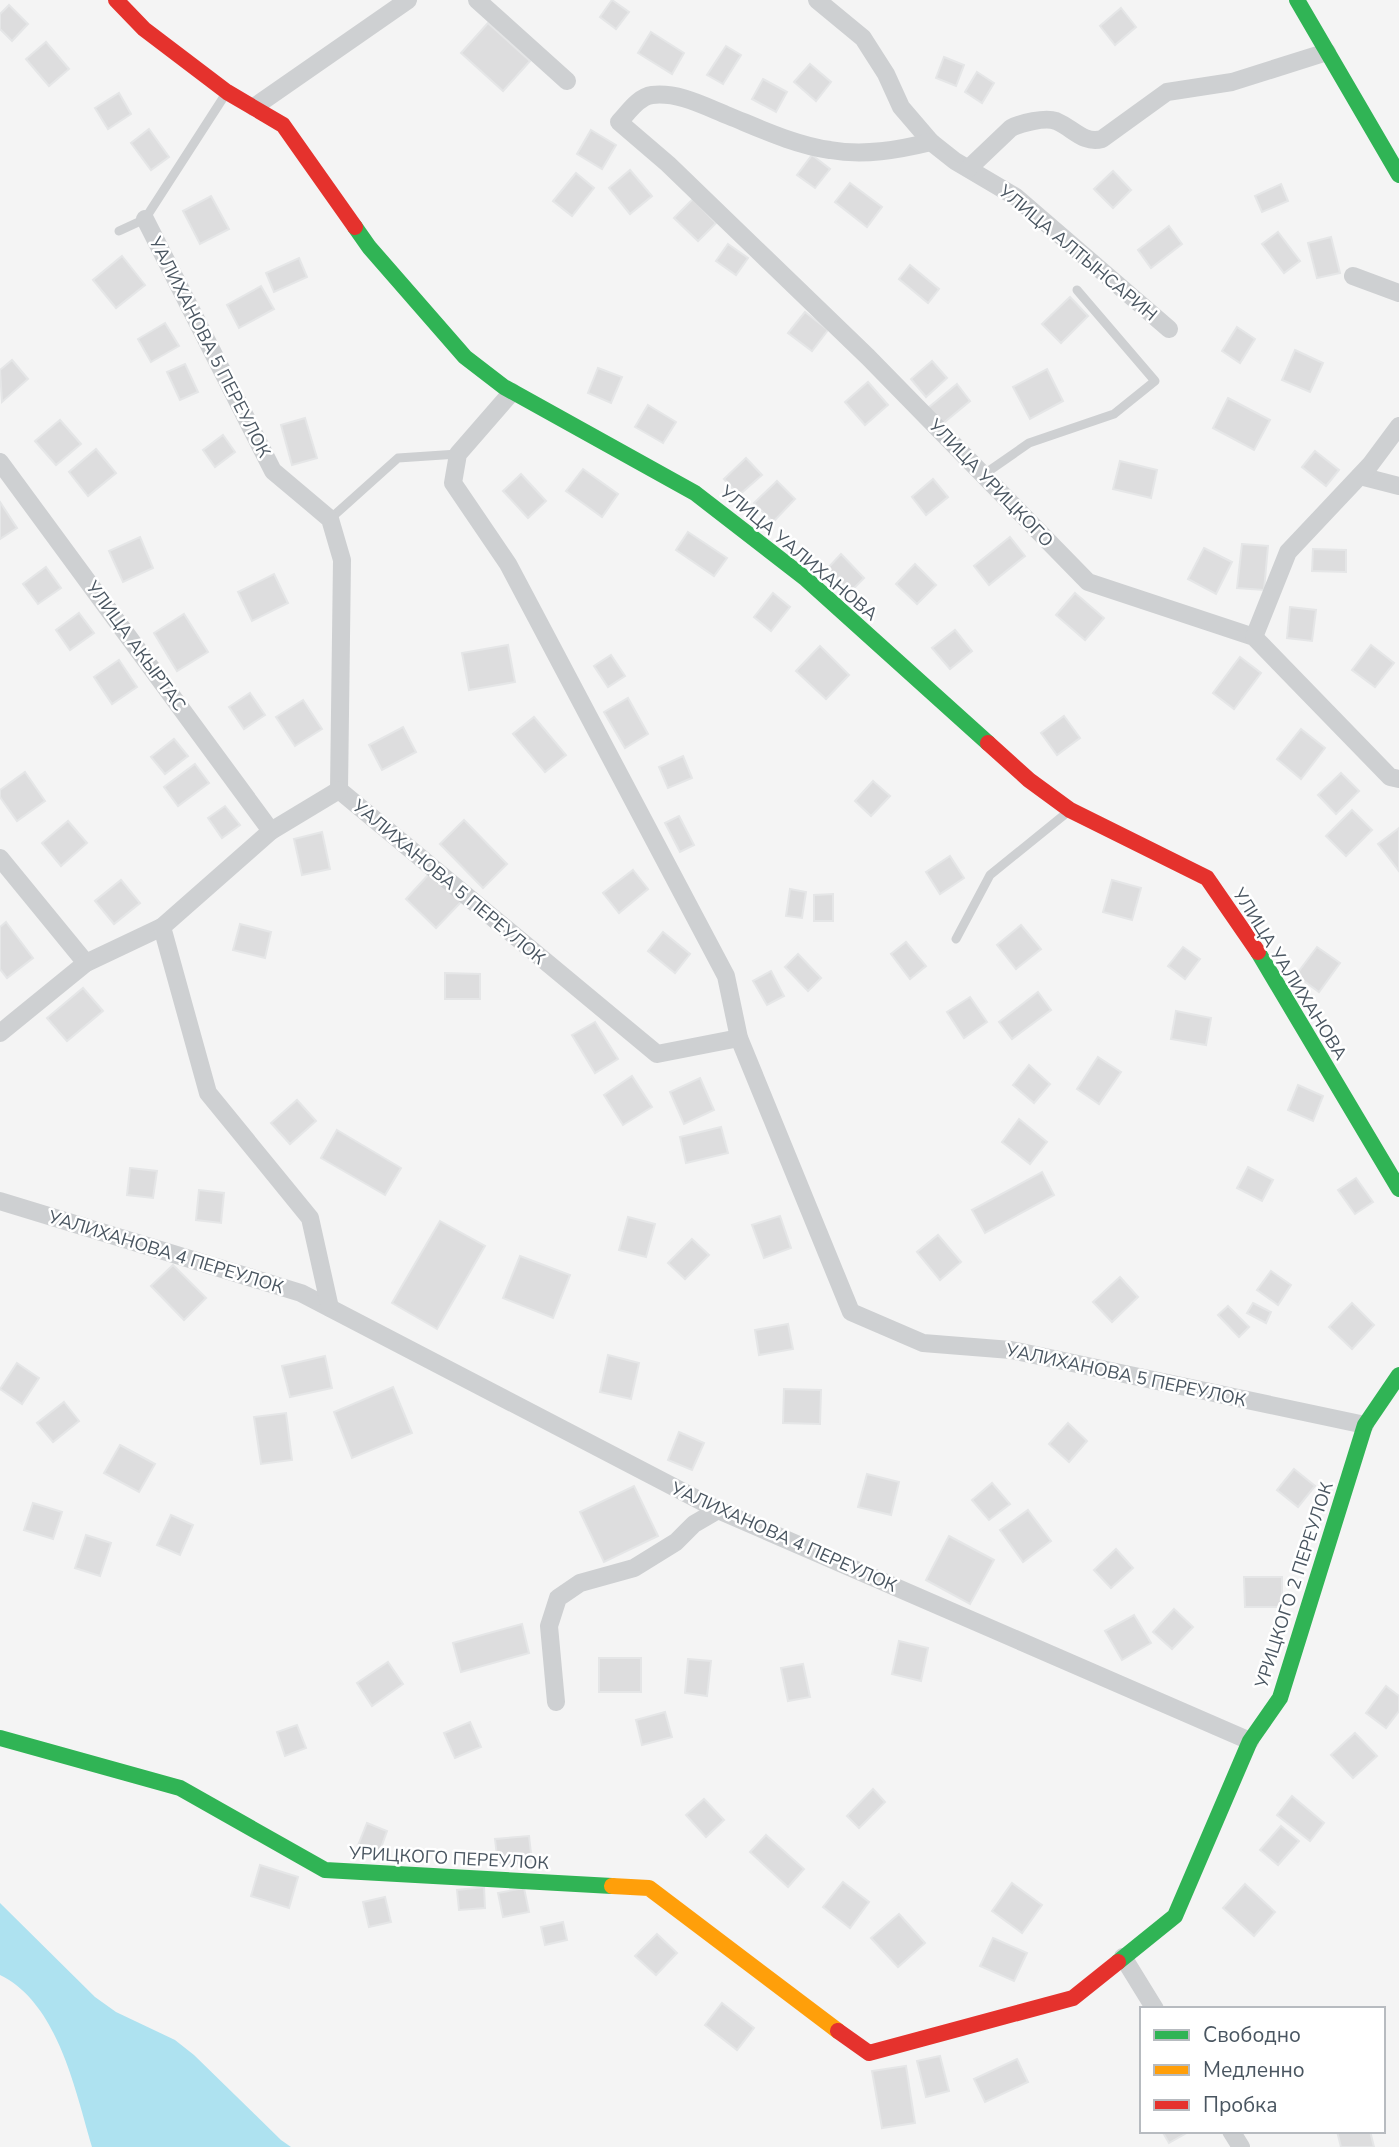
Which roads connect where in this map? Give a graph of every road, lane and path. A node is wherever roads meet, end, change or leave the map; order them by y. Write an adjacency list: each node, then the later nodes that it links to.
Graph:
1 (116, 0): 8 (street, УЛИЦА УАЛИХАНОВА)
2 (408, 0): 9 (street)
3 (477, 0): 7 (street)
4 (817, 0): 10 (street, УЛИЦА АЛТЫНСАРИН)
5 (1297, 0): 6 (street)
6 (1327, 52): 11 (street); 12 (street)
7 (567, 80)
8 (227, 92): 9 (street, УЛИЦА УАЛИХАНОВА); 13 (lane)
9 (254, 107): 19 (street, УЛИЦА УАЛИХАНОВА)
10 (931, 142): 11 (street, УЛИЦА АЛТЫНСАРИН); 23 (street, УЛИЦА УРИЦКОГО)
11 (969, 168): 18 (street, УЛИЦА АЛТЫНСАРИН)
12 (1399, 175)
13 (145, 219): 14 (lane); 26 (street, УАЛИХАНОВА 5 ПЕРЕУЛОК)
14 (119, 231)
15 (1353, 276): 17 (street)
16 (1077, 290): 23 (lane)
17 (1399, 293)
18 (1169, 329)
19 (512, 391): 21 (street); 30 (street, УЛИЦА УАЛИХАНОВА)
20 (1399, 426): 24 (street)
21 (458, 454): 26 (lane); 37 (street, УАЛИХАНОВА 5 ПЕРЕУЛОК)
22 (0, 462): 31 (street, УЛИЦА АКЫРТАС)
23 (983, 475): 27 (street, УЛИЦА УРИЦКОГО)
24 (1360, 476): 25 (street); 27 (street)
25 (1399, 486)
26 (330, 519): 29 (street, УАЛИХАНОВА 5 ПЕРЕУЛОК)
27 (1254, 638): 28 (street, УЛИЦА УРИЦКОГО)
28 (1399, 779)
29 (339, 790): 31 (street); 37 (street, УАЛИХАНОВА 5 ПЕРЕУЛОК)
30 (1070, 810): 34 (lane); 38 (street, УЛИЦА УАЛИХАНОВА)
31 (271, 831): 33 (street)
32 (0, 858): 35 (street)
33 (162, 927): 35 (street); 40 (street)
34 (956, 939)
35 (86, 962): 36 (street)
36 (0, 1033)
37 (738, 1038): 42 (street, УАЛИХАНОВА 5 ПЕРЕУЛОК)
38 (1399, 1189)
39 (0, 1201): 40 (street, УАЛИХАНОВА 4 ПЕРЕУЛОК)
40 (330, 1308): 43 (street, УАЛИХАНОВА 4 ПЕРЕУЛОК)
41 (1399, 1376): 42 (street, УРИЦКОГО 2 ПЕРЕУЛОК)
42 (1365, 1425): 46 (street, УРИЦКОГО 2 ПЕРЕУЛОК)
43 (718, 1510): 44 (street); 46 (street, УАЛИХАНОВА 4 ПЕРЕУЛОК)
44 (556, 1702)
45 (0, 1738): 49 (street, УРИЦКОГО ПЕРЕУЛОК)
46 (1250, 1741): 47 (street, УРИЦКОГО 2 ПЕРЕУЛОК)
47 (1124, 1957): 48 (street); 49 (street, УРИЦКОГО 2 ПЕРЕУЛОК)
48 (1155, 2007)
49 (869, 2053)

